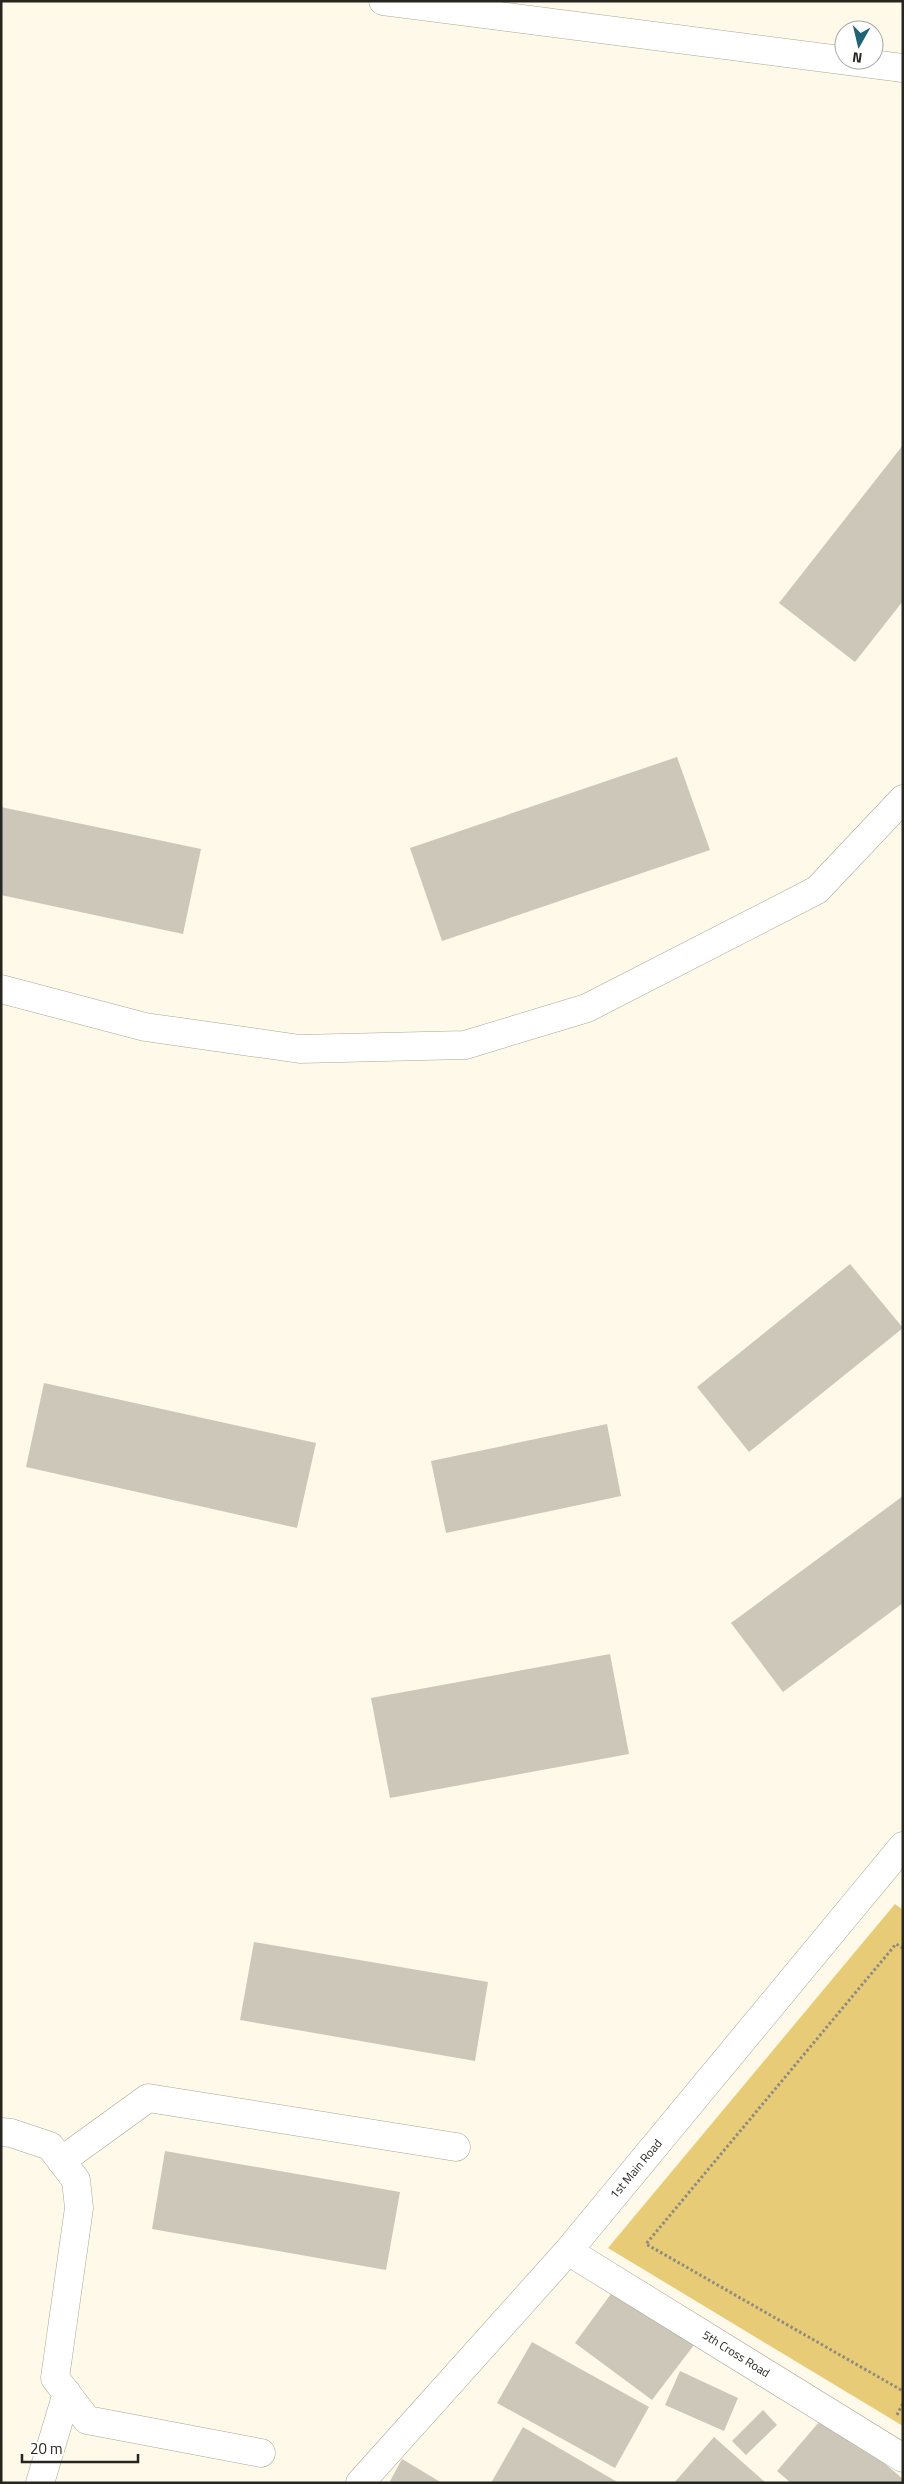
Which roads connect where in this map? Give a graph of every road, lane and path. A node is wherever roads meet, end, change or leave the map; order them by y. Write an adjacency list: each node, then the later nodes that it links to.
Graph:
1 (383, 1): 2 (street)
2 (903, 68)
3 (903, 799): 4 (street)
4 (1, 989)
5 (897, 1864): 10 (street, 1st Main Road)
6 (903, 1948): 11 (path)
7 (1, 2132): 9 (street)
8 (456, 2147): 9 (street)
9 (61, 2161): 12 (street)
10 (568, 2251): 14 (street, 5th Cross Road); 16 (street, 1st Main Road)
11 (903, 2391)
12 (67, 2393): 13 (street); 15 (street)
13 (261, 2453)
14 (903, 2458)
15 (40, 2483)
16 (360, 2483)

